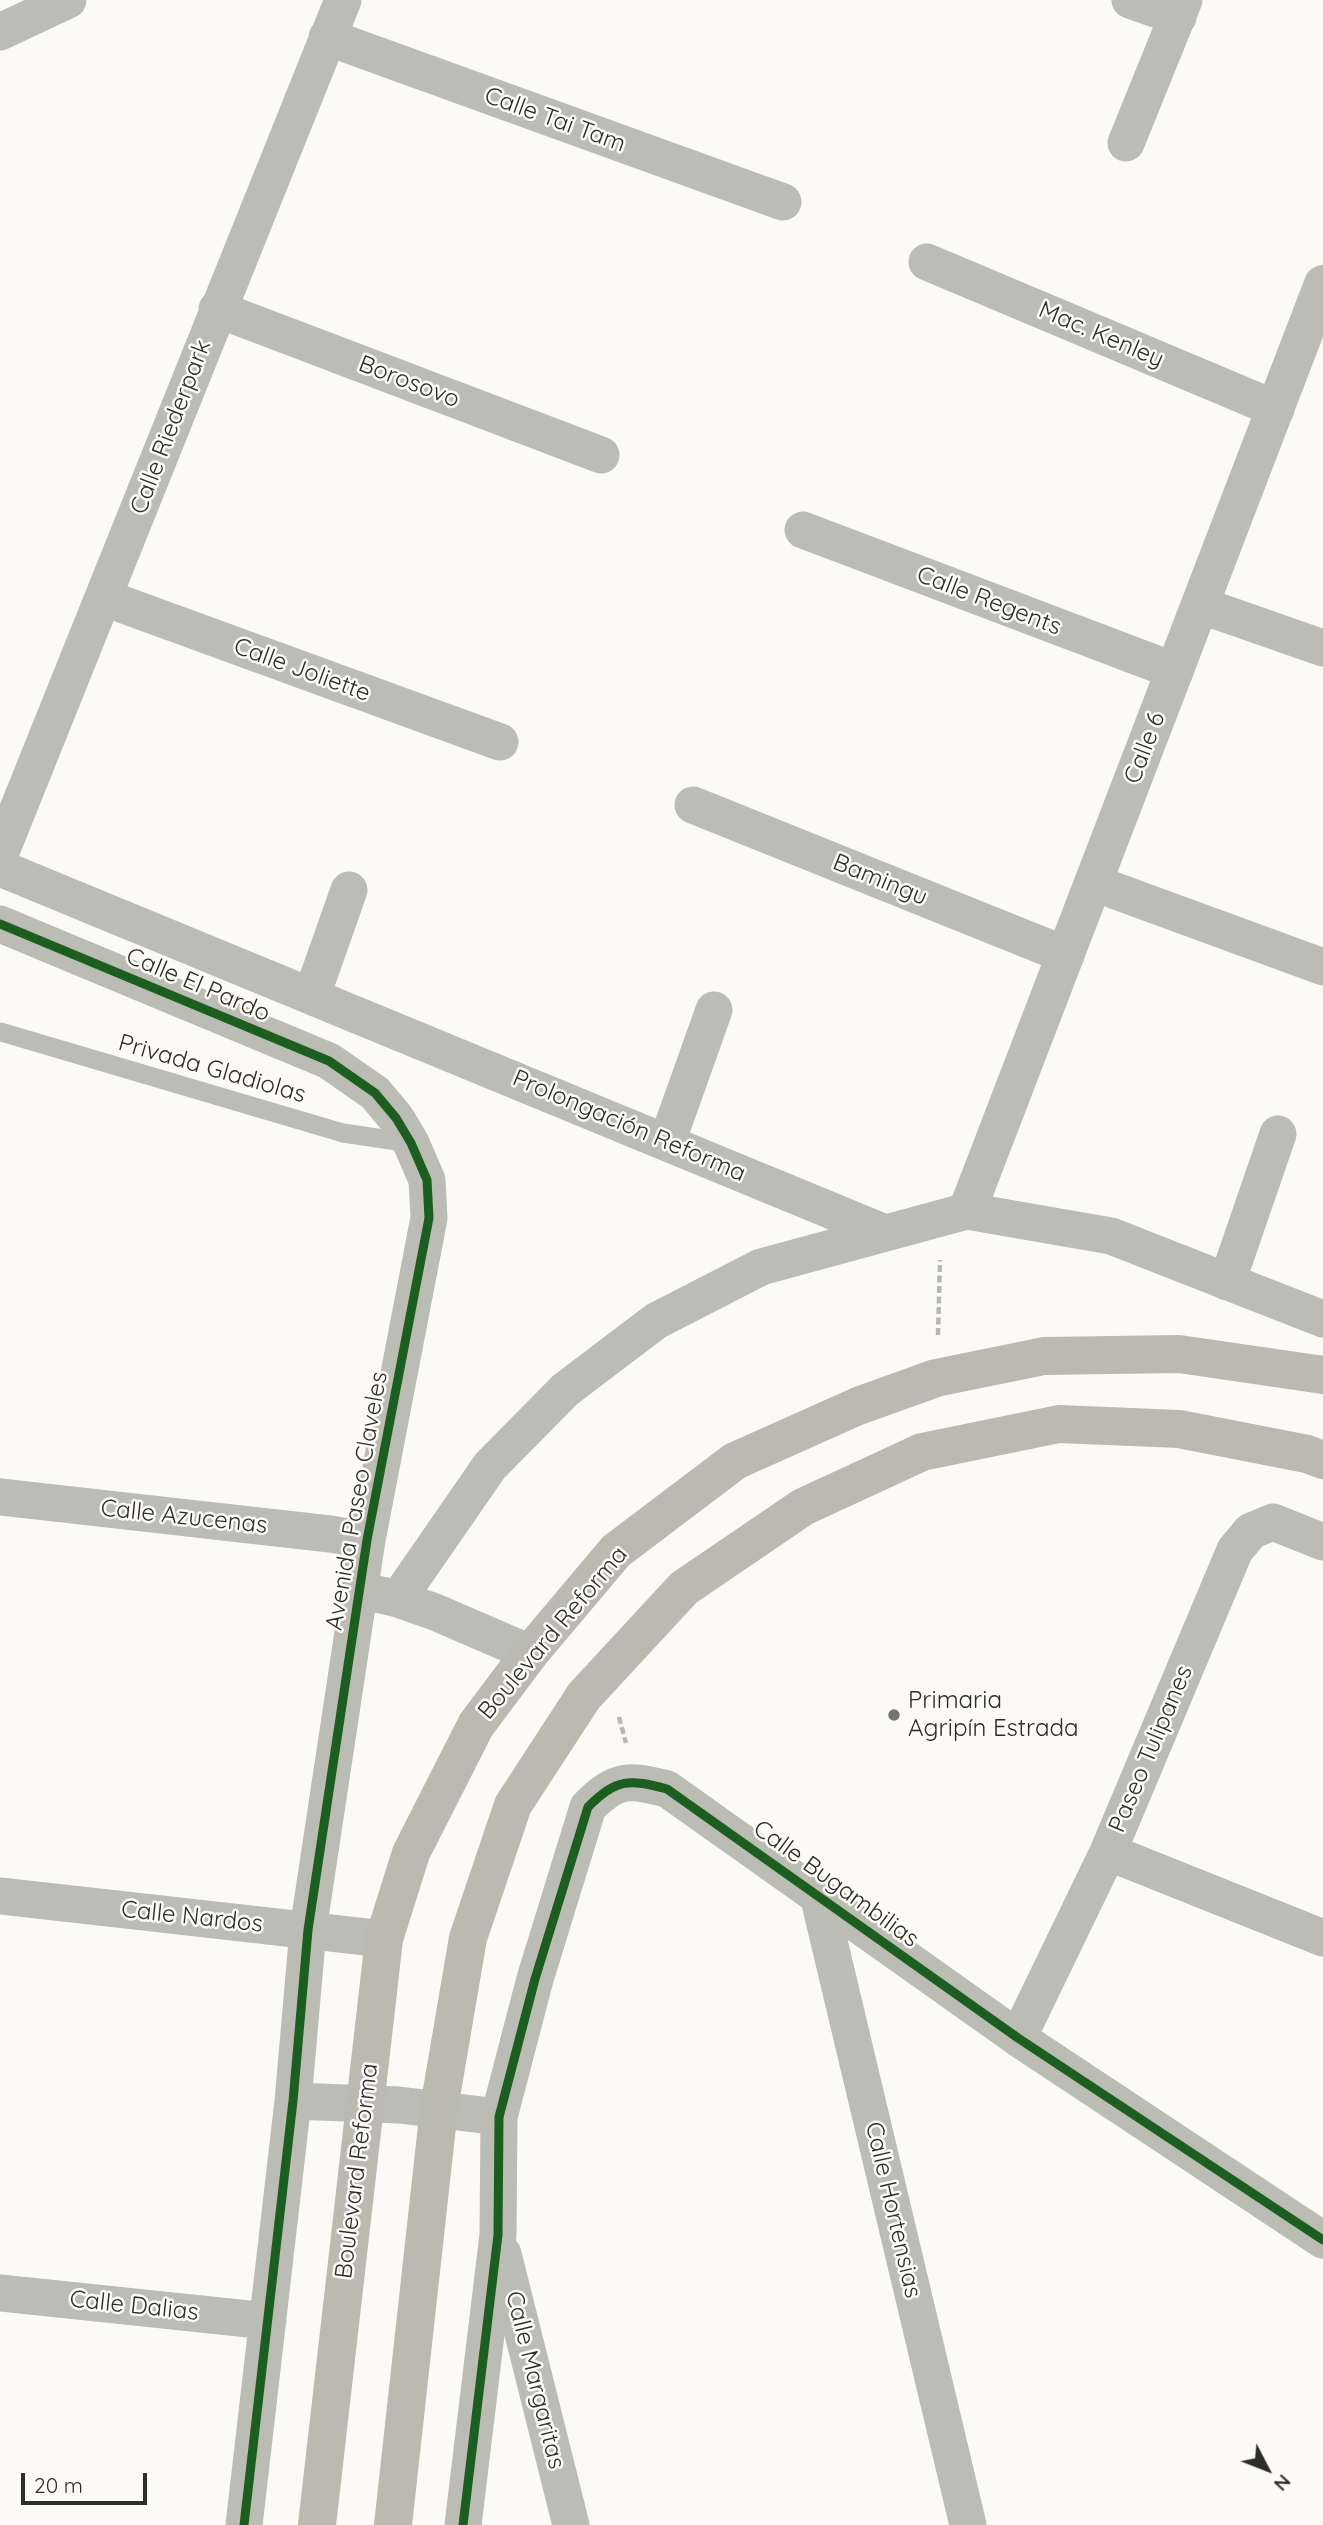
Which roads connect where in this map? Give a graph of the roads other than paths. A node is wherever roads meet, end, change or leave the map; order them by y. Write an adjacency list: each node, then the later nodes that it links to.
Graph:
1 (68, 0): 5 (street)
2 (343, 0): 6 (street, Calle Riederpark)
3 (1130, 0): 4 (street)
4 (1181, 9): 7 (street)
5 (0, 32)
6 (327, 37): 8 (street, Calle Tai Tam); 11 (street, Calle Riederpark)
7 (1126, 143)
8 (783, 202)
9 (927, 262): 13 (street, Mac. Kenley)
10 (1323, 284): 12 (street, Calle 6)
11 (218, 309): 14 (street, Borosovo); 16 (street, Calle Riederpark)
12 (1315, 330): 13 (street, Calle 6)
13 (1276, 409): 17 (street, Calle 6)
14 (601, 455)
15 (803, 530): 19 (street, Calle Regents)
16 (105, 598): 20 (street, Calle Joliette); 22 (street, Calle Riederpark)
17 (1200, 605): 18 (street); 19 (street, Calle 6)
18 (1323, 648)
19 (1175, 671): 24 (street, Calle 6)
20 (500, 742)
21 (693, 805): 27 (street, Bamingu)
22 (0, 854)
23 (0, 868): 29 (street, Calle El Pardo)
24 (1094, 883): 27 (street, Calle 6); 28 (street)
25 (349, 890): 29 (street)
26 (0, 924): 33 (street, Calle El Pardo)
27 (1066, 955): 37 (street, Calle 6)
28 (1323, 967)
29 (312, 995): 31 (street, Calle El Pardo)
30 (714, 1010): 35 (street)
31 (376, 1021): 35 (street, Prolongación Reforma)
32 (1, 1032): 36 (lane, Privada Gladiolas)
33 (375, 1093): 36 (street, Avenida Paseo Claveles)
34 (1278, 1134): 39 (street)
35 (667, 1142): 38 (street, Prolongación Reforma)
36 (411, 1143): 44 (street, Avenida Paseo Claveles)
37 (954, 1214): 38 (street); 39 (street)
38 (883, 1232): 47 (street)
39 (1227, 1282): 40 (street)
40 (1323, 1319)
41 (1323, 1375): 48 (main road, Boulevard Reforma)
42 (1323, 1460): 58 (main road)
43 (0, 1497): 44 (street, Calle Azucenas)
44 (367, 1540): 46 (street, Avenida Paseo Claveles)
45 (1323, 1542): 49 (street, Paseo Tulipanes)
46 (360, 1590): 47 (street); 52 (street, Avenida Paseo Claveles)
47 (398, 1599): 48 (street)
48 (530, 1653): 54 (main road, Boulevard Reforma)
49 (1108, 1852): 53 (street); 55 (street, Paseo Tulipanes)
50 (818, 1895): 55 (street, Calle Bugambilias); 59 (street, Calle Bugambilias); 69 (street, Calle Hortensias)
51 (0, 1896): 52 (street, Calle Nardos)
52 (308, 1930): 54 (street, Calle Nardos); 56 (street, Avenida Paseo Claveles)
53 (1323, 1938)
54 (384, 1939): 57 (main road, Boulevard Reforma)
55 (1018, 2038): 61 (street, Calle Bugambilias)
56 (293, 2101): 57 (street); 63 (street, Avenida Paseo Claveles)
57 (365, 2103): 58 (street); 65 (main road, Boulevard Reforma)
58 (439, 2108): 59 (street); 66 (main road)
59 (499, 2117): 60 (street)
60 (499, 2235): 67 (street); 68 (street, Calle Margaritas)
61 (1323, 2240)
62 (0, 2293): 63 (street, Calle Dalias)
63 (268, 2320): 64 (street, Avenida Paseo Claveles)
64 (244, 2525)
65 (317, 2525)
66 (393, 2525)
67 (463, 2525)
68 (571, 2525)
69 (968, 2525)

